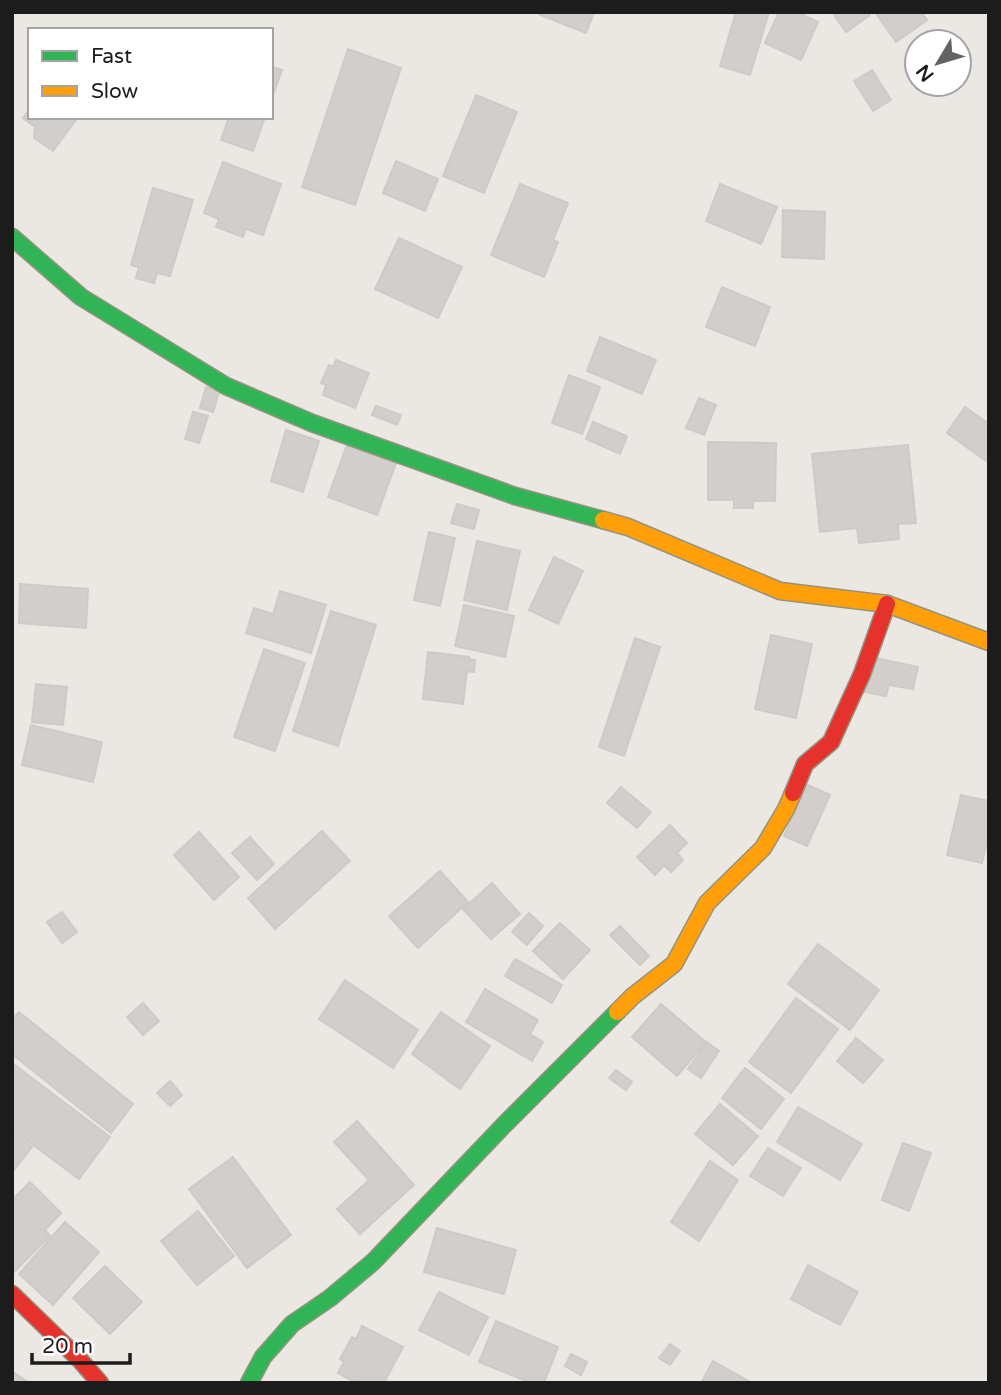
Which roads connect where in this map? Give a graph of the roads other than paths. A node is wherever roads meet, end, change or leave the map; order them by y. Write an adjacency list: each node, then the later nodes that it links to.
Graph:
1 (12, 237): 2 (street)
2 (887, 604): 3 (street); 6 (street)
3 (989, 642)
4 (12, 1294): 5 (street)
5 (100, 1383)
6 (249, 1383)

